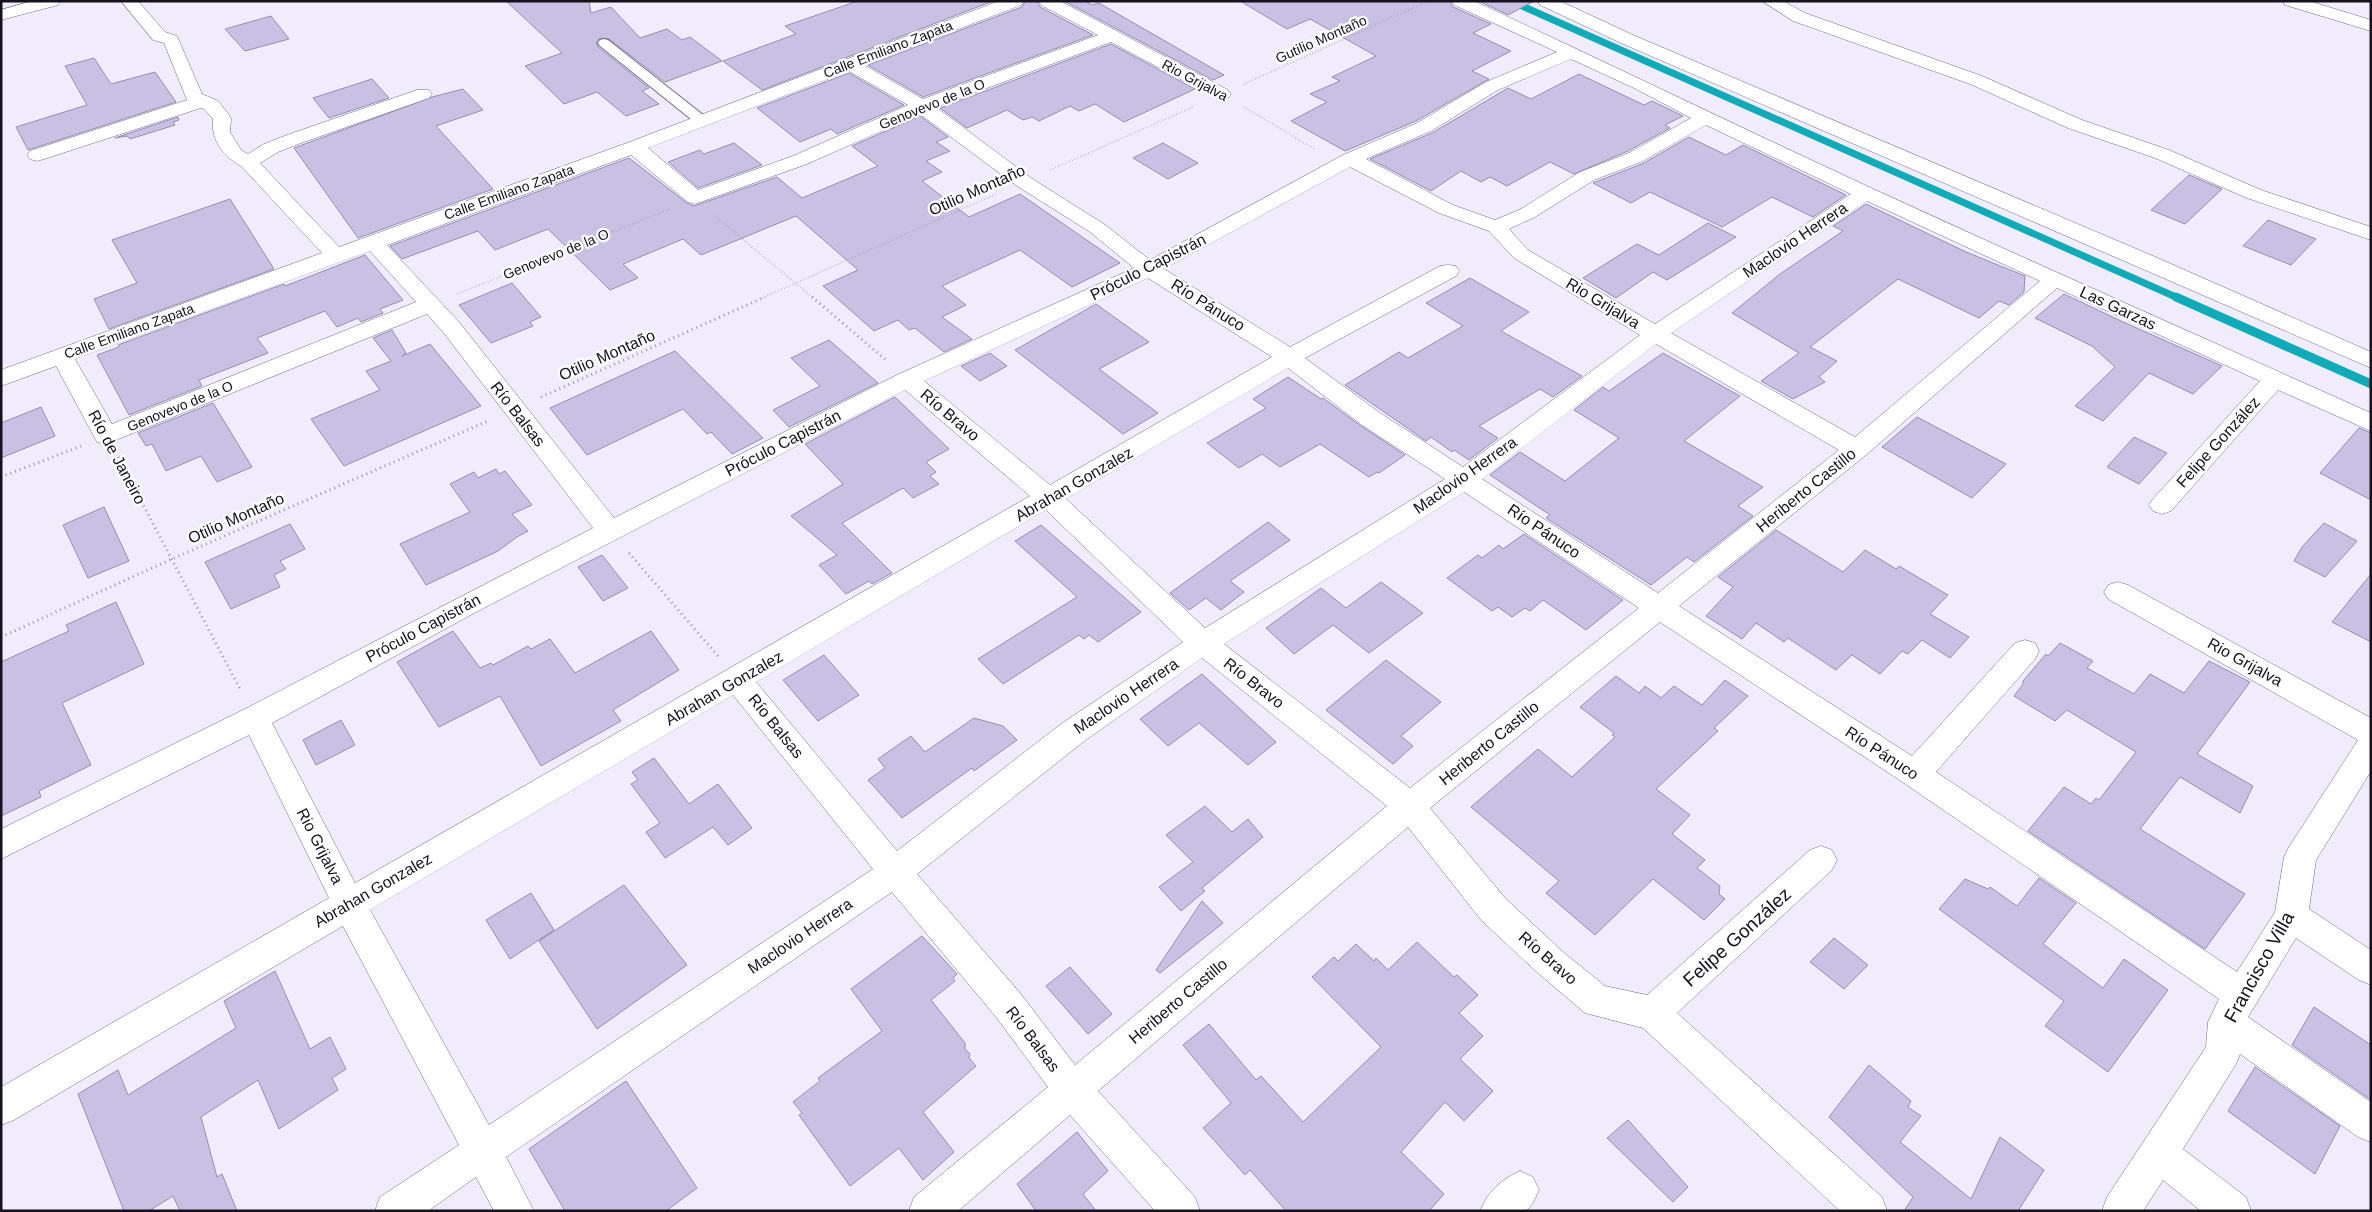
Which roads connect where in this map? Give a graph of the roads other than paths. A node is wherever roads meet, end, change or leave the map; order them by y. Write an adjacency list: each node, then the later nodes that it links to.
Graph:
1 (52, 1): 9 (street)
2 (129, 1): 17 (street)
3 (1015, 1): 14 (street, Calle Emiliano Zapata)
4 (1047, 1): 11 (street, Rio Grijalva)
5 (1460, 1): 13 (street, Las Garzas)
6 (1546, 1): 37 (street)
7 (1770, 1): 27 (street)
8 (2291, 1): 10 (street)
9 (1, 15)
10 (2371, 26)
11 (1111, 36): 16 (street, Rio Grijalva); 18 (street, Genovevo de la O)
12 (604, 43): 20 (lane)
13 (1570, 53): 19 (street, Las Garzas); 23 (street, Próculo Capistrán)
14 (850, 64): 18 (street, Río Pánuco); 20 (street, Calle Emiliano Zapata)
15 (423, 94): 24 (street)
16 (1222, 94)
17 (200, 102): 22 (street); 24 (street)
18 (922, 106): 21 (street, Genovevo de la O); 30 (street, Río Pánuco)
19 (1705, 118): 25 (street, Las Garzas); 26 (street)
20 (702, 121): 21 (street, Calle Emiliano Zapata)
21 (634, 147): 28 (street, Calle Emiliano Zapata)
22 (37, 155)
23 (1345, 161): 26 (street, Rio Grijalva); 30 (street, Próculo Capistrán)
24 (248, 162): 29 (street)
25 (1866, 193): 32 (street, Las Garzas); 34 (street, Maclovio Herrera)
26 (1496, 227): 34 (street, Rio Grijalva)
27 (2371, 234)
28 (372, 241): 29 (street, Calle Emiliano Zapata); 33 (street, Río Balsas)
29 (335, 255): 35 (street, Calle Emiliano Zapata)
30 (1149, 269): 36 (street, Río Pánuco); 39 (street, Próculo Capistrán)
31 (1448, 271): 36 (street, Abrahan Gonzalez)
32 (2054, 279): 40 (street, Las Garzas); 43 (street, Heriberto Castillo)
33 (429, 305): 42 (street, Genovevo de la O); 47 (street, Río Balsas)
34 (1655, 334): 43 (street, Rio Grijalva); 44 (street, Maclovio Herrera)
35 (62, 356): 38 (street, Calle Emiliano Zapata); 42 (street, Río de Janeiro)
36 (1289, 357): 44 (street, Río Pánuco); 45 (street, Abrahan Gonzalez)
37 (2371, 361)
38 (1, 378)
39 (907, 379): 45 (street, Río Bravo); 47 (street, Próculo Capistrán)
40 (2274, 380): 41 (street, Las Garzas); 46 (street, Felipe González)
41 (2371, 423)
42 (106, 436)
43 (1857, 449): 49 (street, Heriberto Castillo)
44 (1465, 479): 49 (street, Río Pánuco); 50 (street, Maclovio Herrera)
45 (1049, 498): 50 (street, Río Bravo); 52 (street, Abrahan Gonzalez)
46 (2162, 505)
47 (610, 532): 53 (street, Próculo Capistrán)
48 (2118, 592): 54 (street, Rio Grijalva)
49 (1658, 608): 56 (street, Río Pánuco); 57 (street, Heriberto Castillo)
50 (1204, 643): 57 (street, Río Bravo); 60 (street, Maclovio Herrera)
51 (2025, 651): 56 (street)
52 (738, 680): 60 (street, Río Balsas); 61 (street, Abrahan Gonzalez)
53 (255, 718): 58 (street, Próculo Capistrán); 61 (street, Rio Grijalva)
54 (2371, 733)
55 (2371, 745): 62 (street, Francisco Villa)
56 (1915, 774): 64 (street, Río Pánuco)
57 (1410, 806): 65 (street, Río Bravo); 66 (street, Heriberto Castillo)
58 (1, 845)
59 (1821, 860): 65 (street, Felipe González)
60 (895, 872): 66 (street, Río Balsas); 69 (street, Maclovio Herrera)
61 (349, 904): 67 (street, Abrahan Gonzalez); 69 (street, Rio Grijalva)
62 (2291, 916): 63 (street); 64 (street, Francisco Villa)
63 (2371, 969)
64 (2233, 1008): 68 (street, Río Pánuco); 70 (street, Francisco Villa)
65 (1652, 1013): 75 (street)
66 (1072, 1090): 73 (street, Heriberto Castillo); 74 (street, Río Balsas)
67 (1, 1108)
68 (2371, 1124)
69 (483, 1151): 71 (street, Maclovio Herrera); 72 (street, Rio Grijalva)
70 (2158, 1153): 76 (street, Francisco Villa); 77 (street)
71 (394, 1211)
72 (514, 1211)
73 (928, 1211)
74 (1181, 1211)
75 (1868, 1211)
76 (2121, 1211)
77 (2232, 1211)

